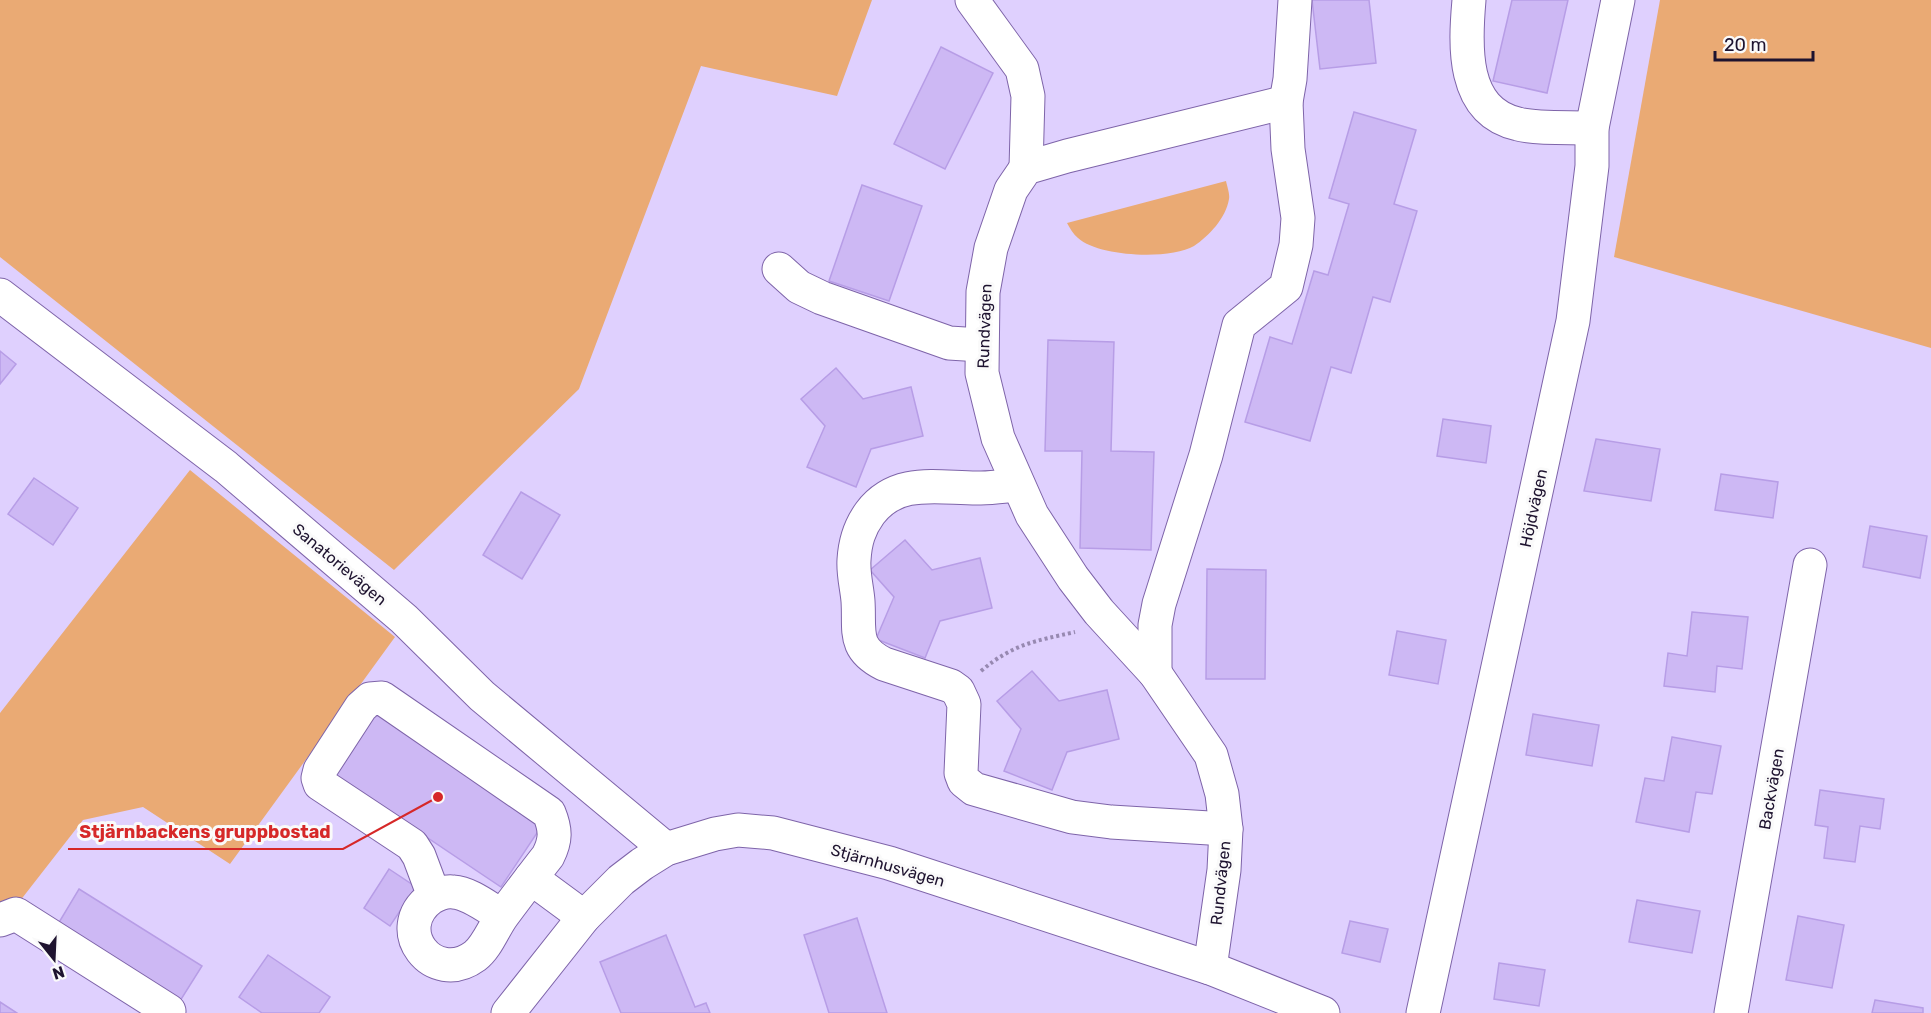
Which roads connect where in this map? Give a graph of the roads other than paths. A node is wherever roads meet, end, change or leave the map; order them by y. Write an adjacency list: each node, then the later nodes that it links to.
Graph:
1 (972, 0): 7 (street)
2 (1295, 0): 5 (street)
3 (1469, 0): 6 (street)
4 (1618, 0): 6 (street, Höjdvägen)
5 (1286, 102): 7 (street); 13 (street)
6 (1592, 128): 25 (street, Höjdvägen)
7 (1026, 168): 10 (street, Rundvägen)
8 (778, 269): 10 (street)
9 (0, 295): 15 (street, Sanatorievägen)
10 (981, 345): 11 (street, Rundvägen)
11 (1018, 485): 13 (street, Rundvägen); 14 (street)
12 (1810, 565): 26 (street, Backvägen)
13 (1155, 673): 14 (street, Rundvägen)
14 (1226, 830): 21 (street, Rundvägen)
15 (666, 849): 19 (street, Stjärnhusvägen); 21 (street, Stjärnhusvägen)
16 (531, 878): 17 (street); 18 (street); 19 (street)
17 (434, 896): 18 (street); 18 (street)
18 (502, 916)
19 (584, 917): 23 (street, Stjärnhusvägen)
20 (0, 920): 22 (street)
21 (1210, 968): 24 (street, Stjärnhusvägen)
22 (169, 1011)
23 (508, 1013)
24 (1323, 1013)
25 (1423, 1013)
26 (1731, 1013)

